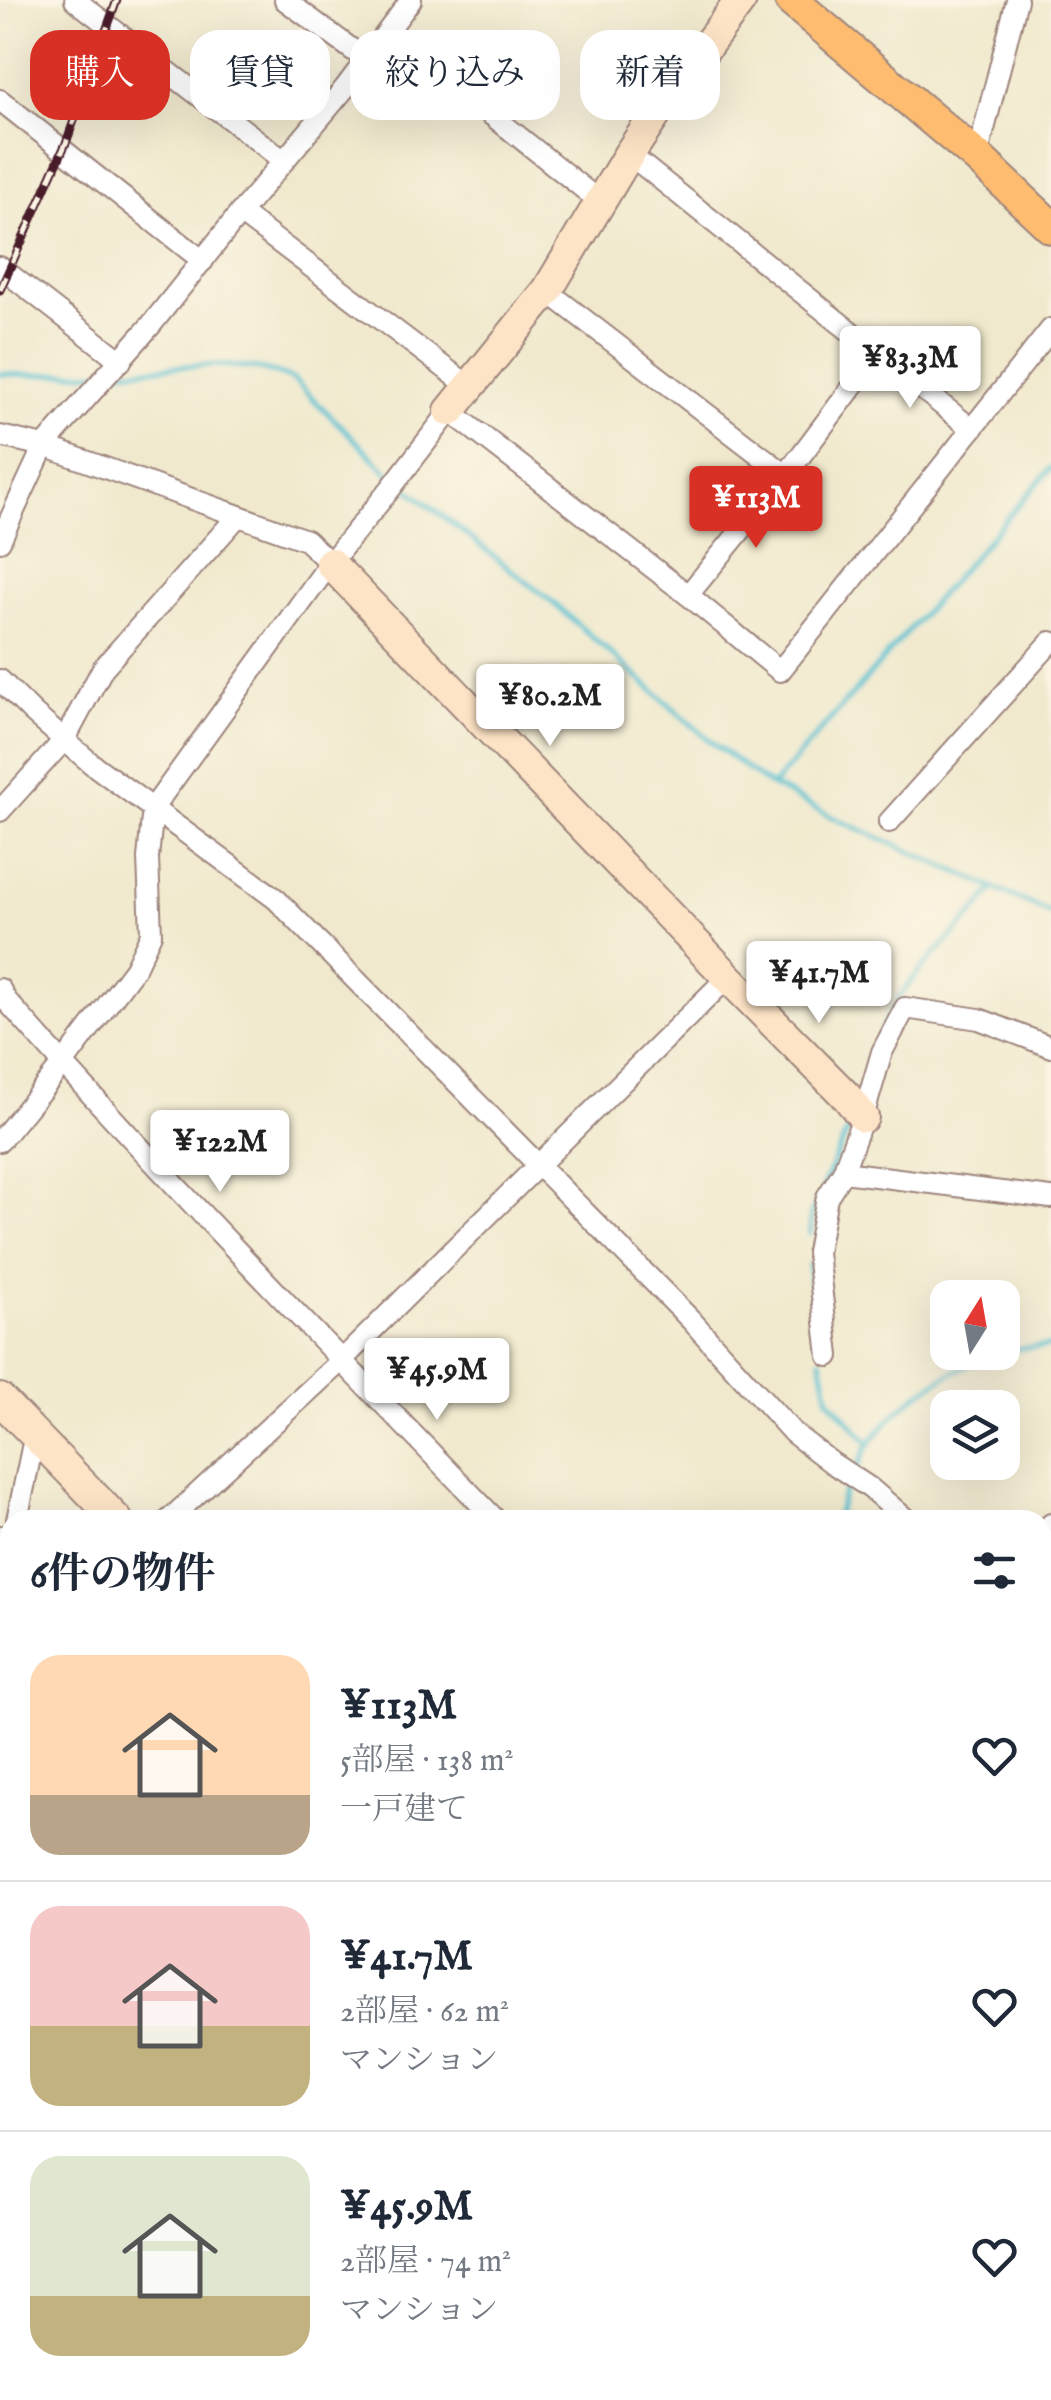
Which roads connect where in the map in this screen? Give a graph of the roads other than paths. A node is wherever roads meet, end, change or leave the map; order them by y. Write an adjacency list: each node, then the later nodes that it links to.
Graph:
1 (75, 0): 14 (street)
2 (285, 0): 8 (street)
3 (410, 0): 7 (street)
4 (741, 0): 12 (street)
5 (790, 0): 13 (main road)
6 (1017, 0): 13 (street)
7 (389, 30)
8 (350, 48)
9 (350, 80): 14 (street)
10 (0, 100): 18 (street)
11 (498, 120): 15 (street)
12 (628, 154): 15 (street); 22 (street)
13 (977, 157): 17 (main road)
14 (284, 160): 16 (street)
15 (599, 201): 20 (street)
16 (240, 213): 18 (street); 24 (street)
17 (1051, 227)
18 (203, 260): 23 (street)
19 (0, 267): 23 (street)
20 (548, 291): 24 (street); 29 (street)
21 (1051, 329): 26 (street)
22 (878, 354): 26 (street); 29 (street)
23 (121, 361): 28 (street)
24 (470, 387): 25 (street)
25 (450, 411): 32 (street); 33 (street)
26 (972, 428): 33 (street)
27 (0, 436): 28 (street)
28 (44, 446): 30 (street); 31 (street)
29 (786, 476): 33 (street)
30 (238, 516): 32 (street); 36 (street)
31 (0, 541)
32 (330, 563): 37 (street); 40 (street)
33 (688, 596)
34 (1051, 642): 39 (street)
35 (0, 680): 36 (street)
36 (65, 739): 37 (street); 38 (street)
37 (152, 808): 43 (street); 46 (street)
38 (0, 812)
39 (889, 822)
40 (728, 977): 44 (street); 46 (street)
41 (0, 989): 43 (street)
42 (1051, 1047): 44 (street)
43 (63, 1064): 45 (street); 50 (street)
44 (863, 1117): 47 (street)
45 (0, 1141)
46 (539, 1165): 50 (street); 57 (street)
47 (843, 1172): 48 (street); 49 (street)
48 (1051, 1198)
49 (830, 1356)
50 (341, 1361): 55 (street); 56 (street)
51 (0, 1399): 52 (street)
52 (40, 1440): 53 (street); 54 (street)
53 (19, 1510)
54 (107, 1510)
55 (180, 1510)
56 (486, 1510)
57 (895, 1510)

